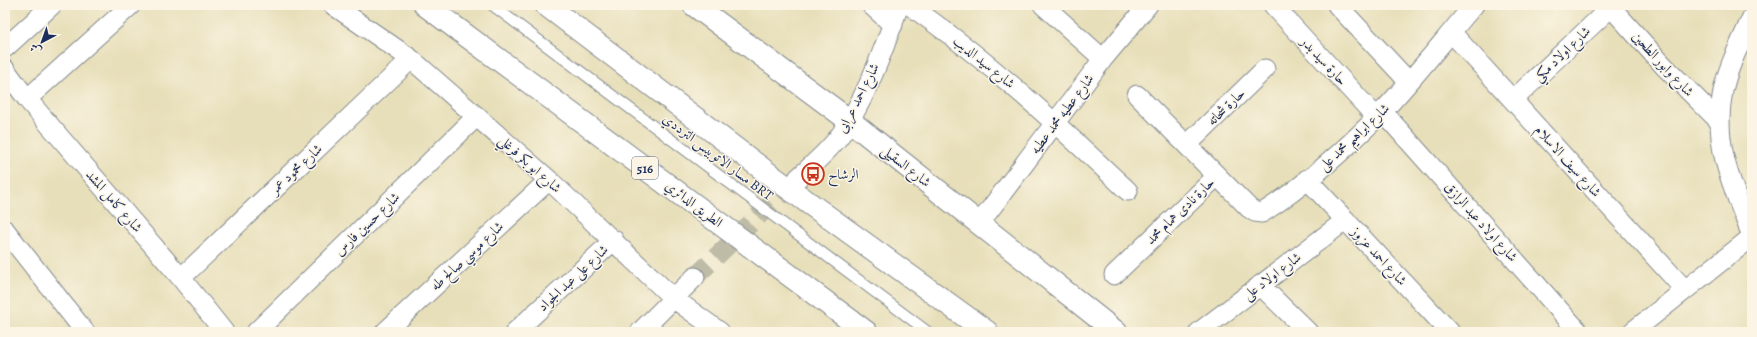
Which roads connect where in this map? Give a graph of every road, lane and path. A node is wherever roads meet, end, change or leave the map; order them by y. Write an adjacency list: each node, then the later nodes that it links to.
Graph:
1 (52, 5): 20 (street)
2 (131, 5): 27 (street)
3 (333, 5): 22 (street, شارع ابو بكر فرغلي)
4 (425, 5): 58 (main road, الطريق الدائري / 516)
5 (492, 5): 59 (lane, مسار الاتوبيس الترددي BRT)
6 (546, 5): 60 (main road)
7 (694, 5): 31 (main road, شارع السقيلى)
8 (871, 5): 18 (street)
9 (899, 5): 18 (street, شارع احمد عرابى)
10 (910, 5): 33 (street, شارع سيد الديب)
11 (1043, 5): 21 (street)
12 (1148, 5): 21 (street, شارع عطيه محمد عطيه)
13 (1273, 5): 29 (street, حارة سيد بدر)
14 (1337, 5): 25 (street)
15 (1474, 5): 19 (street, شارع ابراهيم محمد على)
16 (1610, 6): 28 (street, شارع اولاد مكي); 32 (street, شارع وابور الطحين)
17 (1752, 17): 32 (street)
18 (893, 25): 31 (street, شارع احمد عرابى)
19 (1451, 32): 25 (street, شارع ابراهيم محمد على); 28 (street, شارع سيف الاسلام)
20 (5, 48)
21 (1103, 59): 33 (street, شارع عطيه محمد عطيه)
22 (411, 60): 30 (street, شارع ابو بكر فرغلي); 47 (street, شارع محمود عمر)
23 (5, 69): 27 (street, شارع كامل المشد)
24 (1265, 69): 34 (street, حارة شحاته)
25 (1409, 82): 29 (street, شارع ابراهيم محمد على)
26 (1137, 95): 34 (street, حارة نادى همام محمد)
27 (27, 100): 47 (street, شارع كامل المشد)
28 (1514, 100): 49 (street, شارع سيف الاسلام)
29 (1379, 114): 37 (street, شارع ابراهيم محمد على); 65 (street, شارع اولاد عبد الرازق)
30 (477, 116): 38 (street, شارع ابو بكر فرغلي); 53 (street, شارع حسين فارس)
31 (850, 121): 36 (street, شارع احمد عرابى); 41 (main road, شارع السقيلى)
32 (1719, 121): 42 (street)
33 (1055, 123): 39 (street, شارع سيد الديب); 41 (street, شارع عطيه محمد عطيه)
34 (1187, 145): 35 (street, حارة نادى همام محمد)
35 (1218, 176): 37 (street, شارع ابراهيم محمد على); 45 (street, حارة نادى همام محمد)
36 (798, 178)
37 (1307, 179): 40 (street, شارع احمد عزوز)
38 (549, 180): 44 (street, شارع ابو بكر فرغلي); 54 (street, شارع موسي صالح طه)
39 (1128, 191)
40 (1346, 220): 48 (street, شارع اولاد على); 64 (street, شارع احمد عزوز)
41 (979, 224): 61 (main road, شارع السقيلى)
42 (1750, 227): 49 (street)
43 (5, 230): 51 (street)
44 (614, 240): 50 (street, شارع ابو بكر فرغلي); 55 (street, شارع على عبد الجواد)
45 (1114, 275)
46 (695, 277): 50 (street)
47 (181, 278): 52 (street, شارع كامل المشد)
48 (1260, 286): 62 (street, شارع اولاد على); 63 (street)
49 (1685, 290): 66 (street)
50 (673, 298): 56 (street); 57 (street, شارع ابو بكر فرغلي)
51 (85, 332)
52 (224, 332)
53 (256, 332)
54 (385, 332)
55 (515, 332)
56 (640, 332)
57 (720, 332)
58 (866, 332)
59 (928, 332)
60 (987, 332)
61 (1116, 332)
62 (1199, 332)
63 (1308, 332)
64 (1450, 332)
65 (1579, 332)
66 (1632, 332)

